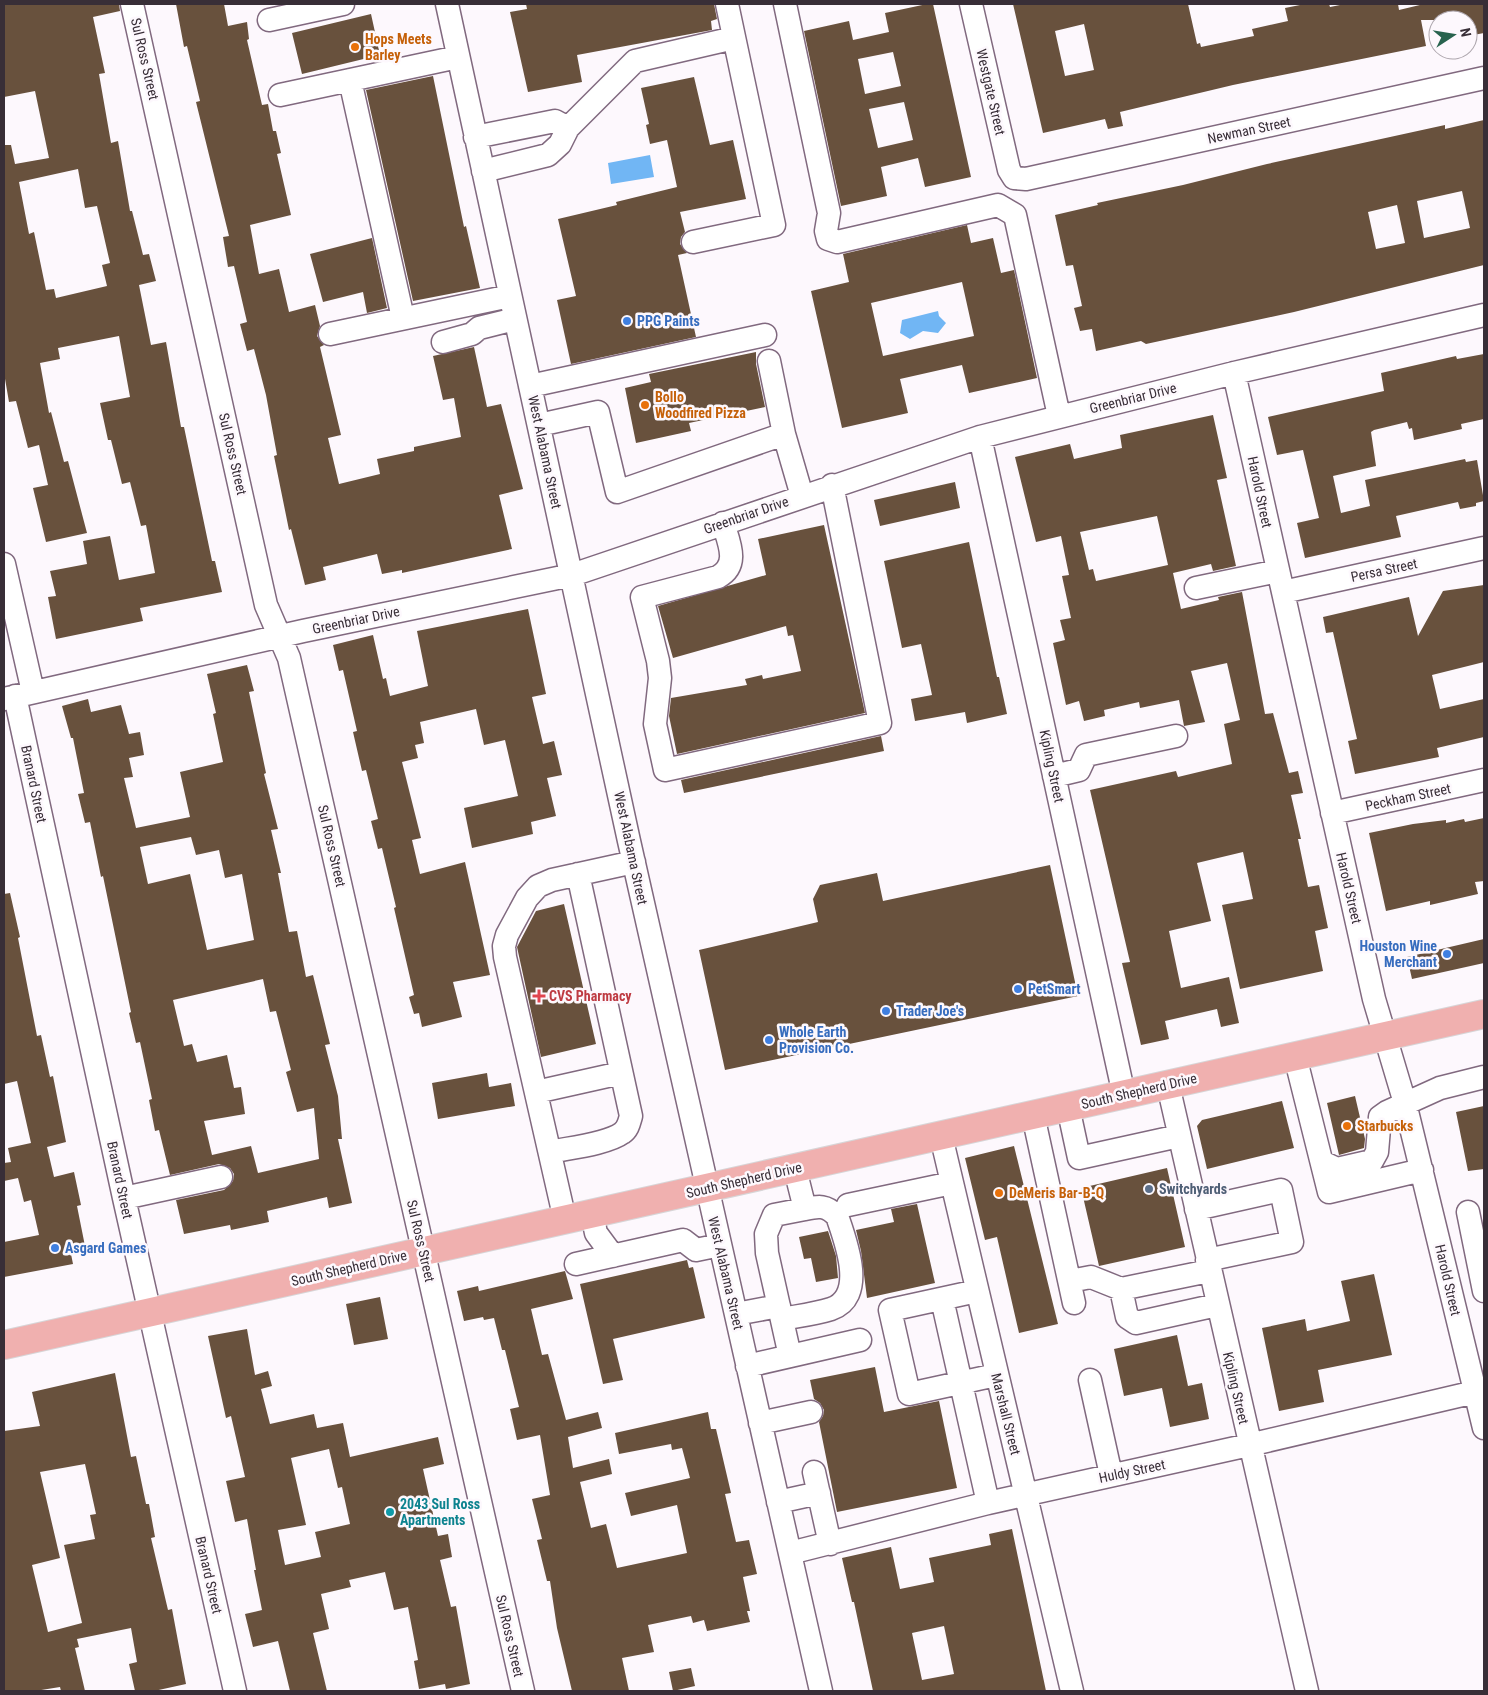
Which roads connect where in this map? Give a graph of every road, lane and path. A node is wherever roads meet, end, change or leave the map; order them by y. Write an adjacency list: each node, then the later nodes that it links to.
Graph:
1 (132, 4): 40 (street, Sul Ross Street)
2 (343, 4): 7 (street)
3 (447, 4): 9 (street, West Alabama Street)
4 (727, 4): 8 (street)
5 (788, 4): 28 (street)
6 (971, 4): 16 (street, Westgate Street)
7 (269, 20)
8 (734, 38): 13 (street); 17 (street)
9 (458, 57): 11 (street); 14 (street, West Alabama Street)
10 (1484, 78): 16 (street, Newman Street)
11 (350, 80): 12 (street); 20 (street)
12 (280, 95)
13 (568, 128): 14 (street); 15 (street)
14 (475, 136): 15 (street, West Alabama Street)
15 (483, 171): 18 (street, West Alabama Street)
16 (1014, 178)
17 (693, 242)
18 (510, 296): 20 (street); 21 (street, West Alabama Street)
19 (1484, 315): 26 (street, Greenbriar Drive)
20 (402, 318): 22 (street)
21 (516, 319): 24 (street); 27 (street, West Alabama Street)
22 (330, 334)
23 (765, 335): 27 (street)
24 (443, 342)
25 (769, 361): 30 (street)
26 (1234, 373): 28 (street, Greenbriar Drive); 38 (street, Harold Street)
27 (530, 386): 29 (street, West Alabama Street)
28 (1059, 416): 31 (street, Greenbriar Drive)
29 (539, 425): 30 (street); 37 (street, West Alabama Street)
30 (784, 434): 33 (street)
31 (980, 437): 32 (street, Greenbriar Drive); 43 (street, Kipling Street)
32 (832, 485): 33 (street, Greenbriar Drive); 34 (street)
33 (802, 496): 34 (street, Greenbriar Drive)
34 (723, 523): 37 (street, Greenbriar Drive)
35 (1484, 548): 38 (street, Persa Street)
36 (4, 564): 41 (street, Branard Street)
37 (572, 575): 40 (street, Greenbriar Drive); 46 (street, West Alabama Street)
38 (1280, 582): 39 (street, Persa Street); 45 (street, Harold Street)
39 (1196, 588)
40 (279, 637): 41 (street, Greenbriar Drive); 77 (street, Sul Ross Street)
41 (17, 696): 68 (street, Branard Street)
42 (1176, 736): 43 (street)
43 (1054, 776): 55 (street, Kipling Street)
44 (1484, 780): 45 (street, Peckham Street)
45 (1332, 813): 49 (street, Harold Street)
46 (634, 862): 47 (street); 67 (street, West Alabama Street)
47 (578, 874): 51 (street); 54 (street)
48 (1484, 1014): 49 (main road, South Shepherd Drive)
49 (1385, 1037): 50 (main road, South Shepherd Drive); 56 (street, Harold Street)
50 (1295, 1056): 53 (main road, South Shepherd Drive); 62 (street)
51 (622, 1073): 54 (street); 61 (street)
52 (1484, 1077): 56 (street)
53 (1168, 1085): 55 (main road, South Shepherd Drive); 60 (street, Kipling Street)
54 (536, 1092): 61 (street)
55 (1124, 1095): 57 (main road, South Shepherd Drive)
56 (1406, 1103): 62 (street); 64 (street, Harold Street)
57 (1068, 1107): 58 (main road, South Shepherd Drive); 60 (street)
58 (1033, 1115): 59 (main road, South Shepherd Drive); 81 (street)
59 (941, 1136): 63 (main road, South Shepherd Drive); 66 (street, Marshall Street)
60 (1179, 1136): 71 (street, Kipling Street)
61 (550, 1152): 75 (street)
62 (1322, 1162): 64 (street)
63 (795, 1168): 67 (main road, South Shepherd Drive); 70 (street)
64 (1422, 1170): 74 (street, Harold Street)
65 (221, 1177): 68 (street)
66 (952, 1183): 69 (street); 83 (street, Marshall Street)
67 (707, 1188): 73 (main road, South Shepherd Drive); 76 (street, West Alabama Street)
68 (124, 1198): 87 (street, Branard Street)
69 (848, 1205)
70 (805, 1209): 86 (street); 86 (street)
71 (1196, 1209): 80 (street, Kipling Street); 80 (street)
72 (1476, 1210): 74 (street); 82 (street)
73 (592, 1214): 75 (main road, South Shepherd Drive); 78 (street)
74 (1433, 1218): 96 (street, Harold Street)
75 (565, 1220): 77 (main road, South Shepherd Drive)
76 (720, 1245): 78 (street); 88 (street, West Alabama Street)
77 (424, 1251): 87 (main road, South Shepherd Drive); 108 (street, Sul Ross Street)
78 (613, 1256): 79 (street)
79 (576, 1264)
80 (1208, 1266): 81 (street); 85 (street, Kipling Street)
81 (1120, 1289): 85 (street)
82 (1484, 1291)
83 (977, 1292): 84 (street); 93 (street, Marshall Street)
84 (942, 1299): 95 (street); 95 (street)
85 (1217, 1305): 100 (street, Kipling Street)
86 (780, 1312): 88 (street); 91 (street)
87 (150, 1313): 90 (main road, South Shepherd Drive); 107 (street, Branard Street)
88 (736, 1314): 92 (street, West Alabama Street)
89 (860, 1340): 91 (street)
90 (4, 1345)
91 (790, 1356): 92 (street)
92 (747, 1366): 98 (street, West Alabama Street)
93 (996, 1375): 95 (street); 102 (street, Marshall Street)
94 (1090, 1380): 101 (street)
95 (961, 1382): 104 (street)
96 (1474, 1392): 99 (street, Harold Street); 100 (street, Huldy Street)
97 (810, 1412): 98 (street)
98 (760, 1424): 103 (street, West Alabama Street)
99 (1484, 1426)
100 (1249, 1446): 101 (street, Huldy Street); 111 (street, Kipling Street)
101 (1111, 1475): 102 (street, Huldy Street)
102 (1026, 1495): 104 (street, Huldy Street); 110 (street, Marshall Street)
103 (778, 1502): 105 (street); 106 (street, West Alabama Street)
104 (988, 1503): 105 (street, Huldy Street)
105 (830, 1544): 106 (street, Huldy Street)
106 (790, 1553): 109 (street, West Alabama Street)
107 (235, 1691)
108 (523, 1691)
109 (821, 1691)
110 (1072, 1691)
111 (1307, 1691)

